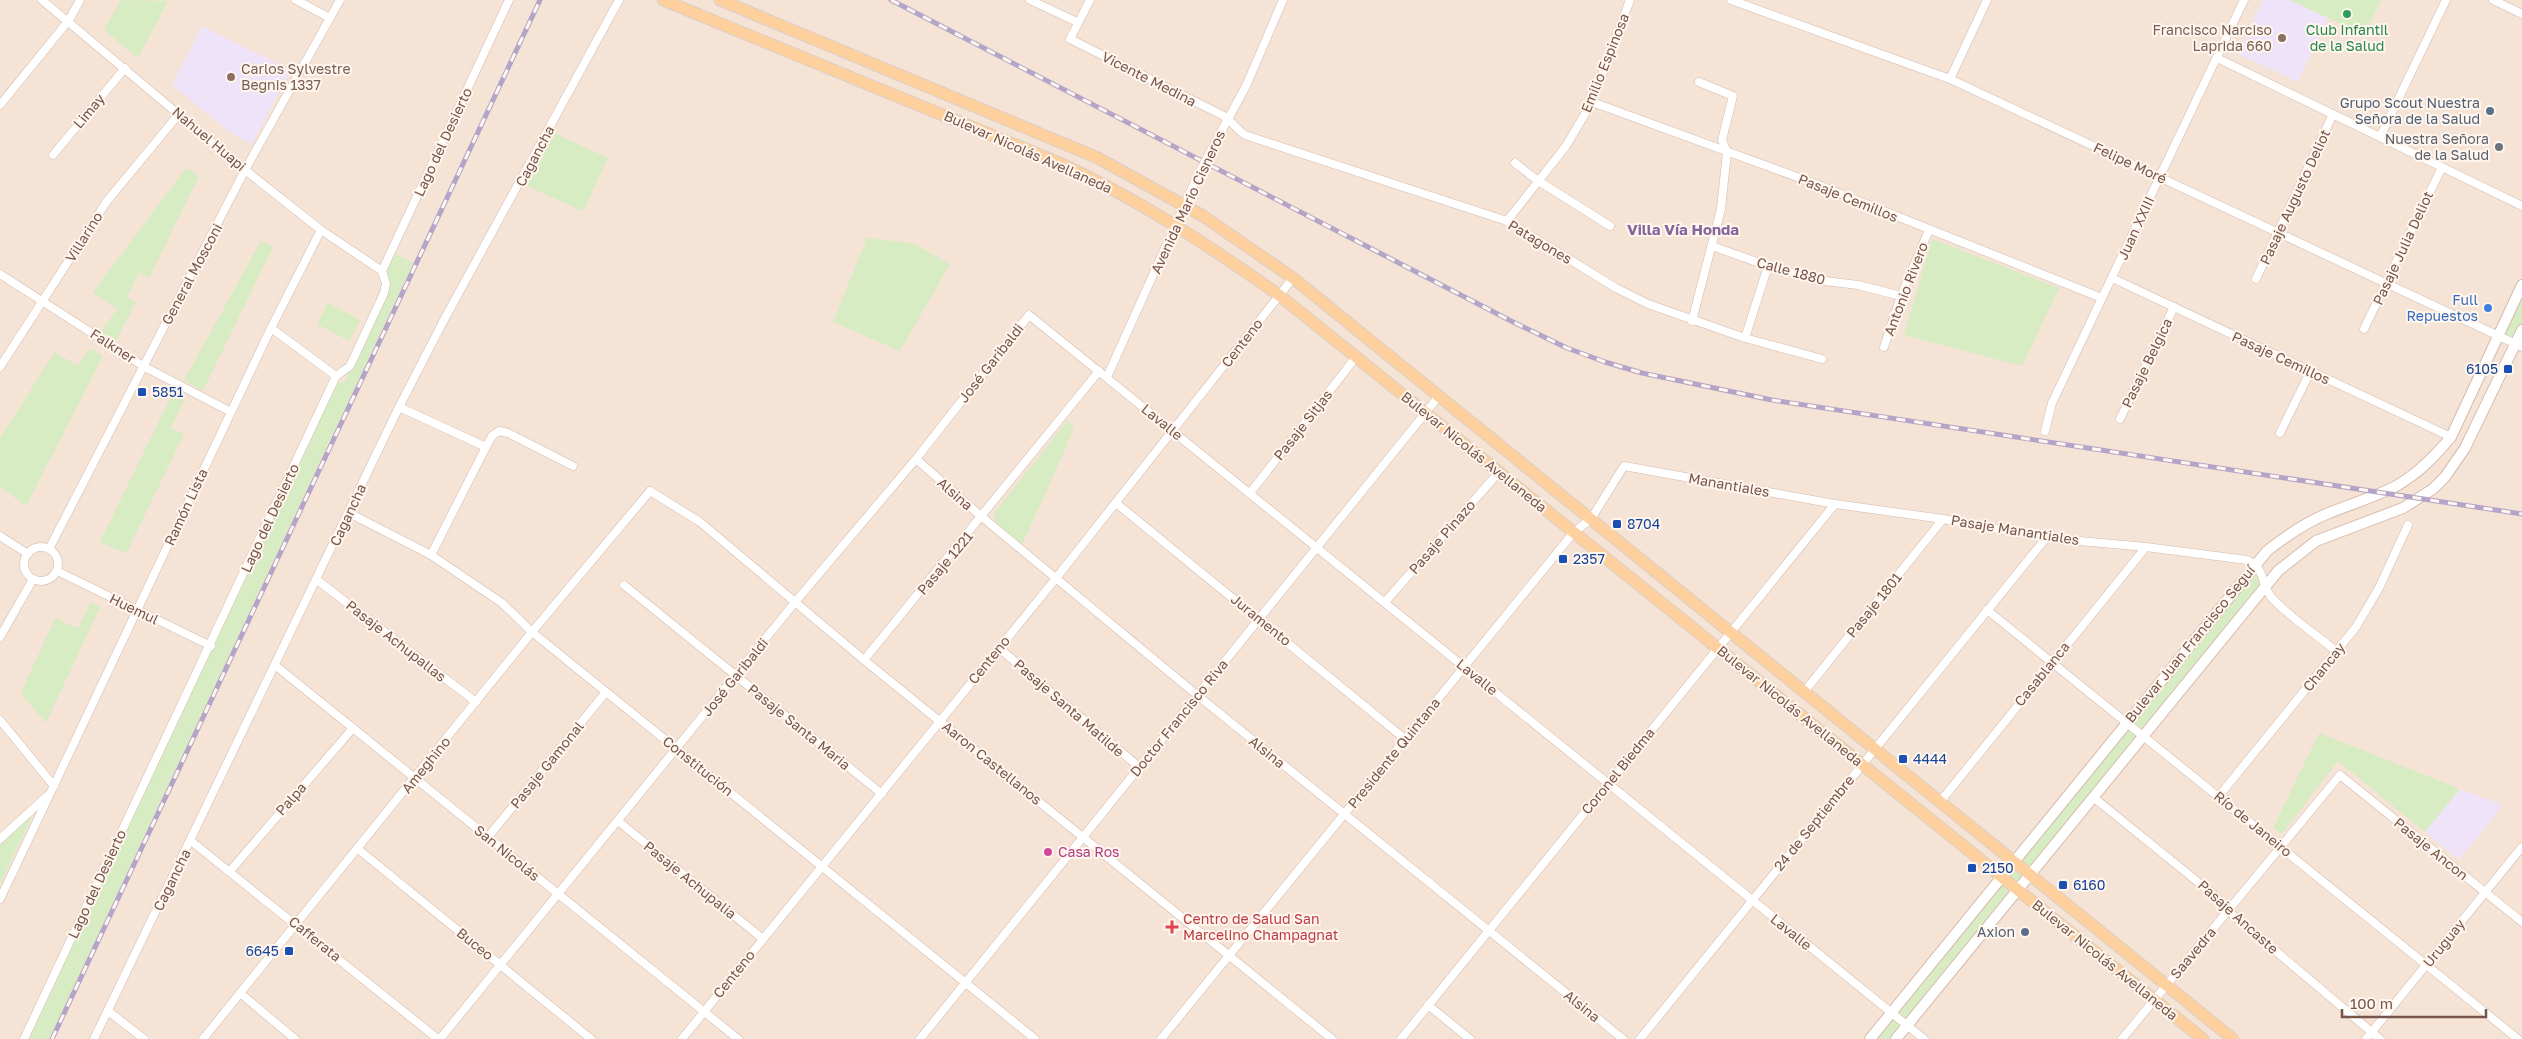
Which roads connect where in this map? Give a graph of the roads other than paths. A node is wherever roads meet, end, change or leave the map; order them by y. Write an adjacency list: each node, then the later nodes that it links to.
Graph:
1 (42, 0): 20 (street, Nahuel Huapi)
2 (80, 0): 20 (street)
3 (296, 0): 19 (street)
4 (340, 0): 19 (street, General Mosconi)
5 (509, 0): 49 (street, Lago del Desierto)
6 (619, 0): 79 (street, Cagancha)
7 (663, 0): 42 (main road, Bulevar Nicolás Avellaneda)
8 (720, 0): 39 (main road, Bulevar Nicolás Avellaneda)
9 (1030, 0): 21 (street)
10 (1090, 0): 21 (street)
11 (1283, 0): 30 (street, Avenida Mario Cisneros)
12 (1630, 0): 26 (street, Emilio Espinosa)
13 (1730, 0): 24 (street, Felipe Moré)
14 (1987, 0): 24 (street)
15 (2244, 0): 22 (street, Juan XXIII)
16 (2446, 0): 31 (street)
17 (2493, 0): 18 (street)
18 (2522, 14)
19 (330, 18): 36 (street, General Mosconi)
20 (69, 20): 23 (street, Nahuel Huapi); 27 (street)
21 (1077, 22): 30 (street, Vicente Medina)
22 (2217, 58): 29 (street); 37 (street, Juan XXIII)
23 (125, 68): 28 (street, Nahuel Huapi); 33 (street, Limay)
24 (1950, 79): 37 (street, Felipe Moré)
25 (1698, 82): 32 (street)
26 (1592, 102): 32 (street, Pasaje Cemillos); 38 (street, Emilio Espinosa)
27 (0, 105)
28 (179, 114): 36 (street, Nahuel Huapi); 59 (street, Villarino)
29 (2333, 114): 31 (street); 46 (street, Pasaje Augusto Deliot)
30 (1228, 119): 39 (street, Avenida Mario Cisneros, bridge); 41 (street, Patagones)
31 (2380, 137): 35 (street)
32 (1727, 152): 45 (street, Pasaje Cemillos); 47 (street)
33 (53, 154)
34 (1515, 162): 38 (street)
35 (2442, 167): 40 (street); 54 (street, Pasaje Julia Deliot)
36 (245, 170): 44 (street, Nahuel Huapi); 72 (street, General Mosconi)
37 (2160, 177): 46 (street, Felipe Moré); 52 (street, Juan XXIII)
38 (1537, 180): 41 (street, Emilio Espinosa); 43 (street)
39 (1185, 206): 42 (street, Avenida Mario Cisneros); 51 (main road, Bulevar Nicolás Avellaneda)
40 (2522, 206)
41 (1507, 221): 62 (street, Patagones)
42 (1177, 225): 56 (main road, Bulevar Nicolás Avellaneda); 77 (street, Avenida Mario Cisneros)
43 (1610, 226)
44 (321, 230): 49 (street, Nahuel Huapi); 63 (street, Ramón Lista)
45 (1929, 230): 57 (street, Antonio Rivero); 58 (street, Pasaje Cemillos)
46 (2278, 232): 53 (street, Pasaje Augusto Deliot); 54 (street, Felipe Moré)
47 (1712, 246): 48 (street, Calle 1880); 62 (street)
48 (1768, 266): 57 (street, Calle 1880); 67 (street)
49 (382, 270): 76 (street, Lago del Desierto)
50 (0, 274): 59 (street, Falkner)
51 (1293, 278): 56 (street, Centeno); 78 (main road, Bulevar Nicolás Avellaneda)
52 (2112, 278): 58 (street, Juan XXIII); 60 (street, Pasaje Cemillos)
53 (2256, 279)
54 (2386, 283): 64 (street, Pasaje Julia Deliot); 66 (street, Felipe Moré)
55 (2522, 285): 66 (main road, Bulevar Juan Francisco Seguí)
56 (1280, 294): 70 (main road, Bulevar Nicolás Avellaneda); 83 (street, Centeno)
57 (1901, 296): 69 (street, Antonio Rivero)
58 (2102, 298): 84 (street, Juan XXIII)
59 (44, 301): 72 (street, Falkner); 73 (street, Villarino)
60 (2174, 308): 75 (street, Pasaje Cemillos); 82 (street, Pasaje Belgica)
61 (1029, 314): 74 (street, Lavalle); 88 (street, José Garibaldi)
62 (1692, 321): 67 (street, Patagones)
63 (271, 328): 76 (street); 80 (street, Ramón Lista)
64 (2364, 329)
65 (2522, 330): 68 (main road, Bulevar Juan Francisco Seguí)
66 (2498, 335): 68 (street, Felipe Moré); 86 (main road, Bulevar Juan Francisco Seguí)
67 (1745, 338): 71 (street, Patagones)
68 (2519, 345): 115 (main road, Bulevar Juan Francisco Seguí)
69 (1884, 347)
70 (1356, 356): 81 (main road, Bulevar Nicolás Avellaneda); 93 (street, Pasaje Sitjas)
71 (1822, 359)
72 (143, 366): 80 (street, Falkner); 106 (street, General Mosconi)
73 (0, 367)
74 (1100, 371): 77 (street, Lavalle); 97 (street, Pasaje 1221)
75 (2310, 372): 85 (street); 86 (street, Pasaje Cemillos)
76 (336, 376): 124 (street, Lago del Desierto)
77 (1107, 377): 83 (street, Lavalle)
78 (1439, 396): 81 (street, Doctor Francisco Riva); 98 (main road, Bulevar Nicolás Avellaneda)
79 (400, 407): 87 (street); 96 (street, Cagancha)
80 (231, 412): 118 (street, Ramón Lista)
81 (1426, 413): 91 (main road, Bulevar Nicolás Avellaneda); 104 (street, Doctor Francisco Riva)
82 (2120, 419)
83 (1174, 431): 93 (street, Lavalle); 94 (street, Centeno)
84 (2045, 431)
85 (2280, 433)
86 (2451, 438): 109 (main road, Bulevar Juan Francisco Seguí)
87 (486, 447): 89 (street); 108 (street)
88 (916, 459): 97 (street, Alsina); 116 (street, José Garibaldi)
89 (573, 466)
90 (1624, 466): 95 (street, Manantiales); 98 (street, Presidente Quintana)
91 (1499, 472): 101 (main road, Bulevar Nicolás Avellaneda); 117 (street, Pasaje Pinazo)
92 (650, 491): 116 (street, Aaron Castellanos); 121 (street, Ameghino)
93 (1250, 493): 104 (street, Lavalle)
94 (1116, 503): 111 (street, Centeno); 120 (street, Juramento)
95 (1835, 504): 99 (street, Pasaje Manantiales); 122 (street, Coronel Biedma)
96 (348, 513): 108 (street, Constitución); 113 (street, Cagancha)
97 (982, 517): 111 (street, Alsina); 128 (street, Pasaje 1221)
98 (1591, 519): 101 (street, Presidente Quintana); 122 (main road, Bulevar Nicolás Avellaneda)
99 (1943, 519): 103 (street, Pasaje Manantiales); 134 (street, Pasaje 1801)
100 (2408, 525): 127 (street, Chancay)
101 (1574, 532): 126 (main road, Bulevar Nicolás Avellaneda); 131 (street, Presidente Quintana)
102 (0, 536): 107 (street)
103 (2046, 538): 105 (street, Pasaje Manantiales); 119 (street, 24 de Septiembre)
104 (1317, 547): 117 (street, Lavalle); 120 (street, Doctor Francisco Riva)
105 (2146, 547): 109 (street, Pasaje Manantiales); 129 (street, Casablanca)
106 (49, 549): 107 (street); 110 (street)
107 (28, 554): 112 (street)
108 (431, 555): 121 (street, Constitución)
109 (2255, 564): 115 (street); 139 (main road, Bulevar Juan Francisco Seguí)
110 (56, 571): 112 (street); 118 (street, Huemul)
111 (1057, 578): 125 (street, Centeno); 135 (street, Alsina)
112 (34, 579): 123 (street)
113 (317, 580): 130 (street, Cagancha); 136 (street, Pasaje Achupallas)
114 (624, 585): 132 (street, Pasaje Santa Maria)
115 (2266, 585): 127 (street); 141 (main road, Bulevar Juan Francisco Seguí)
116 (796, 601): 128 (street, Aaron Castellanos); 132 (street, José Garibaldi)
117 (1385, 602): 131 (street, Lavalle)
118 (137, 610): 124 (street, Huemul); 150 (street, Ramón Lista)
119 (1987, 610): 129 (street, Río de Janeiro); 144 (street, 24 de Septiembre)
120 (1259, 618): 135 (street, Doctor Francisco Riva); 142 (street, Juramento)
121 (532, 632): 133 (street, Constitución); 136 (street, Ameghino)
122 (1731, 632): 126 (street, Coronel Biedma); 134 (main road, Bulevar Nicolás Avellaneda)
123 (0, 637)
124 (211, 646): 192 (street, Lago del Desierto)
125 (999, 648): 138 (street, Centeno); 146 (street, Pasaje Santa Matilde)
126 (1718, 648): 145 (main road, Bulevar Nicolás Avellaneda); 149 (street, Coronel Biedma)
127 (2337, 652): 152 (street, Chancay)
128 (864, 660): 138 (street, Aaron Castellanos)
129 (2051, 663): 139 (street, Río de Janeiro); 154 (street, Casablanca)
130 (276, 666): 140 (street, San Nicolás); 160 (street, Cagancha)
131 (1464, 667): 142 (street, Presidente Quintana); 149 (street, Lavalle)
132 (735, 676): 143 (street, José Garibaldi); 151 (street, Pasaje Santa Maria)
133 (606, 692): 143 (street, Constitución); 158 (street, Pasaje Gamonal)
134 (1804, 692): 144 (main road, Bulevar Nicolás Avellaneda)
135 (1198, 695): 146 (street, Doctor Francisco Riva); 155 (street, Alsina)
136 (476, 702): 148 (street, Ameghino)
137 (0, 720): 150 (street)
138 (940, 721): 151 (street, Centeno); 157 (street, Aaron Castellanos)
139 (2126, 724): 141 (street, Río de Janeiro); 164 (main road, Bulevar Juan Francisco Seguí)
140 (353, 728): 148 (street, San Nicolás); 166 (street, Palpa)
141 (2142, 738): 152 (street, Río de Janeiro); 153 (main road, Bulevar Juan Francisco Seguí)
142 (1405, 739): 155 (street, Presidente Quintana)
143 (678, 749): 156 (street, José Garibaldi); 165 (street, Constitución)
144 (1875, 749): 145 (street, 24 de Septiembre); 154 (main road, Bulevar Nicolás Avellaneda)
145 (1862, 764): 168 (main road, Bulevar Nicolás Avellaneda); 173 (street, 24 de Septiembre)
146 (1139, 768): 157 (street, Doctor Francisco Riva)
147 (2340, 775): 161 (street, Saavedra); 170 (street, Pasaje Ancon)
148 (415, 779): 158 (street, San Nicolás); 163 (street, Ameghino)
149 (1608, 783): 173 (street, Lavalle); 177 (street, Coronel Biedma)
150 (52, 790): 159 (street); 172 (street, Ramón Lista)
151 (882, 794): 165 (street, Centeno)
152 (2218, 796): 161 (street, Río de Janeiro)
153 (2093, 797): 167 (main road, Bulevar Juan Francisco Seguí); 174 (street, Pasaje Ancaste)
154 (1940, 802): 164 (main road, Bulevar Nicolás Avellaneda)
155 (1344, 814): 177 (street, Alsina); 179 (street, Presidente Quintana)
156 (618, 821): 171 (street, José Garibaldi); 178 (street, Pasaje Achupalia)
157 (1083, 837): 179 (street, Aaron Castellanos); 182 (street, Doctor Francisco Riva)
158 (488, 838): 171 (street, San Nicolás)
159 (0, 839)
160 (191, 841): 166 (street, Cafferata); 187 (street, Cagancha)
161 (2281, 847): 174 (street, Saavedra); 181 (street, Río de Janeiro)
162 (2522, 847): 170 (street, Uruguay)
163 (358, 849): 176 (street, Ameghino); 180 (street, Buceo)
164 (2014, 862): 167 (main road, Bulevar Nicolás Avellaneda); 168 (main road, Bulevar Juan Francisco Seguí)
165 (822, 866): 178 (street, Centeno); 182 (street, Constitución)
166 (230, 870): 176 (street, Cafferata)
167 (2030, 874): 169 (main road, Bulevar Juan Francisco Seguí); 183 (main road, Bulevar Nicolás Avellaneda)
168 (2002, 877): 169 (main road, Bulevar Nicolás Avellaneda); 189 (main road, Bulevar Juan Francisco Seguí)
169 (2018, 890): 185 (main road, Bulevar Nicolás Avellaneda); 190 (main road, Bulevar Juan Francisco Seguí)
170 (2485, 892): 175 (street, Pasaje Ancon); 181 (street, Uruguay)
171 (558, 895): 180 (street, José Garibaldi); 188 (street, San Nicolás)
172 (0, 899)
173 (1752, 900): 189 (street, Lavalle); 208 (street, 24 de Septiembre)
174 (2228, 911): 183 (street, Saavedra); 191 (street, Pasaje Ancaste)
175 (2522, 922)
176 (296, 924): 184 (street, Ameghino); 197 (street, Cafferata)
177 (1489, 930): 186 (street, Coronel Biedma); 207 (street, Alsina)
178 (763, 939): 188 (street, Centeno)
179 (1229, 956): 203 (street, Presidente Quintana); 204 (street, Aaron Castellanos)
180 (500, 965): 197 (street, José Garibaldi); 198 (street, Buceo)
181 (2426, 965): 191 (street, Uruguay); 217 (street, Río de Janeiro)
182 (966, 983): 201 (street, Doctor Francisco Riva); 202 (street, Constitución)
183 (2166, 985): 185 (street, Saavedra); 214 (main road, Bulevar Nicolás Avellaneda)
184 (240, 993): 195 (street, Ameghino); 196 (street)
185 (2154, 1000): 212 (street, Saavedra); 213 (main road, Bulevar Nicolás Avellaneda)
186 (1428, 1005): 205 (street, Coronel Biedma); 206 (street)
187 (108, 1011): 193 (street, Cagancha); 194 (street)
188 (704, 1012): 199 (street, Centeno); 200 (street, San Nicolás)
189 (1891, 1013): 190 (street, Lavalle); 209 (main road, Bulevar Juan Francisco Seguí)
190 (1907, 1026): 210 (main road, Bulevar Juan Francisco Seguí); 211 (street, Lavalle)
191 (2372, 1032): 215 (street, Uruguay); 216 (street, Pasaje Ancaste)
192 (24, 1039)
193 (94, 1039)
194 (144, 1039)
195 (203, 1039)
196 (295, 1039)
197 (439, 1039)
198 (592, 1039)
199 (682, 1039)
200 (738, 1039)
201 (920, 1039)
202 (1035, 1039)
203 (1162, 1039)
204 (1332, 1039)
205 (1401, 1039)
206 (1470, 1039)
207 (1623, 1039)
208 (1640, 1039)
209 (1870, 1039)
210 (1896, 1039)
211 (1924, 1039)
212 (2122, 1039)
213 (2203, 1039)
214 (2233, 1039)
215 (2366, 1039)
216 (2380, 1039)
217 (2518, 1039)

